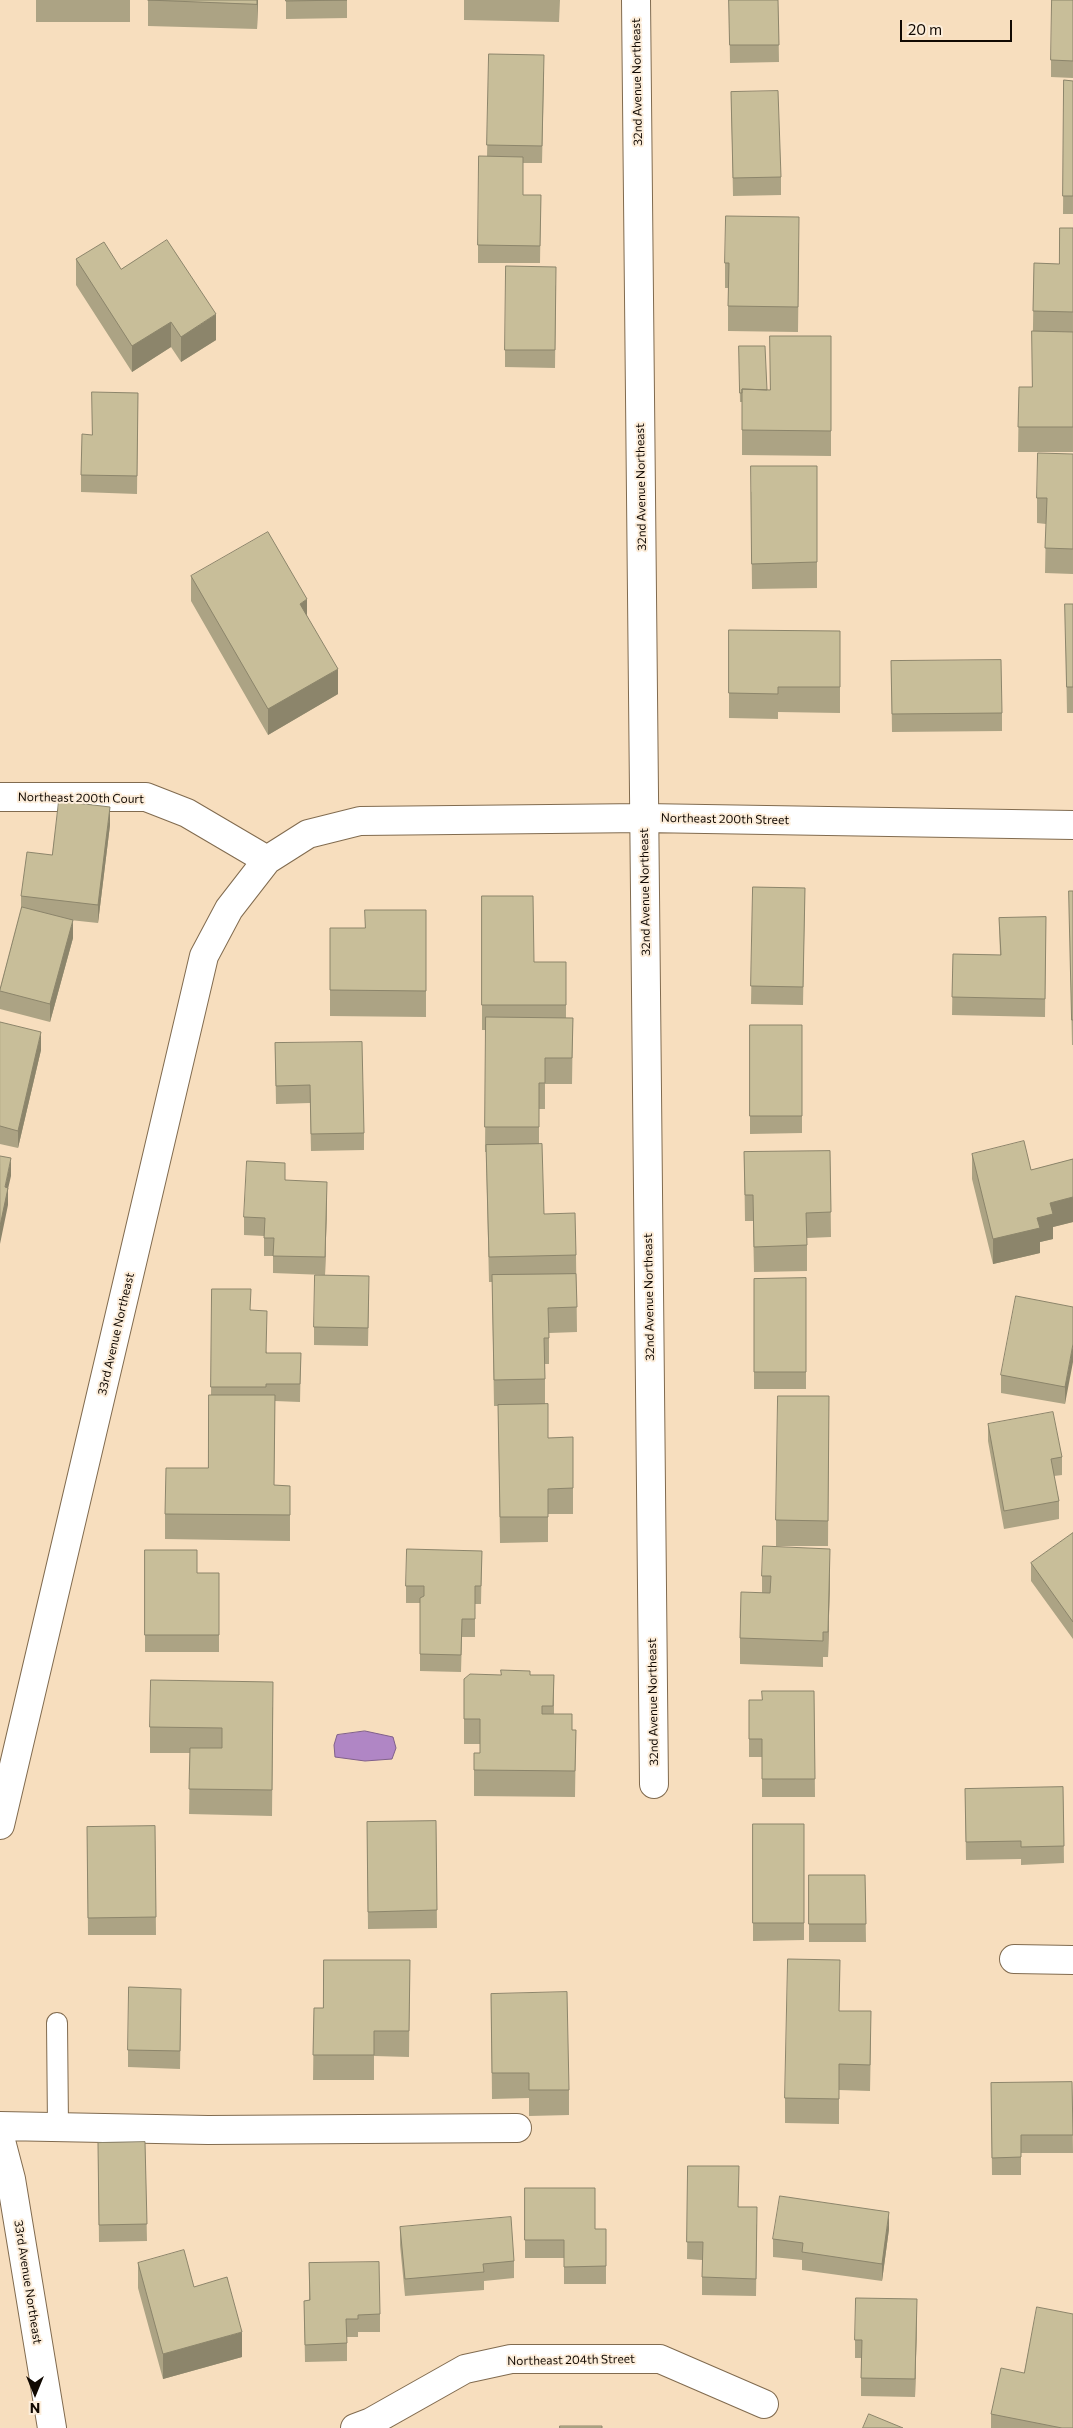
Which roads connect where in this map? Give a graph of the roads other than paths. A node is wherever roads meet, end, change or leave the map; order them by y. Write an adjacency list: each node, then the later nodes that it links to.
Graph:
1 (636, 0): 3 (street, 32nd Avenue Northeast)
2 (0, 797): 5 (street, Northeast 200th Court)
3 (644, 818): 4 (street, Northeast 200th Street); 5 (street, Northeast 200th Street); 6 (street, 32nd Avenue Northeast)
4 (1073, 825)
5 (267, 860): 7 (street, 33rd Avenue Northeast)
6 (654, 1784)
7 (0, 1825)
8 (1014, 1959): 9 (street)
9 (1073, 1960)
10 (57, 2023): 12 (lane)
11 (0, 2126): 12 (street)
12 (58, 2127): 13 (street)
13 (517, 2128)
14 (0, 2137): 15 (street, 33rd Avenue Northeast)
15 (5, 2176): 17 (street, 33rd Avenue Northeast)
16 (764, 2404): 18 (street, Northeast 204th Street)
17 (52, 2428)
18 (355, 2428)

